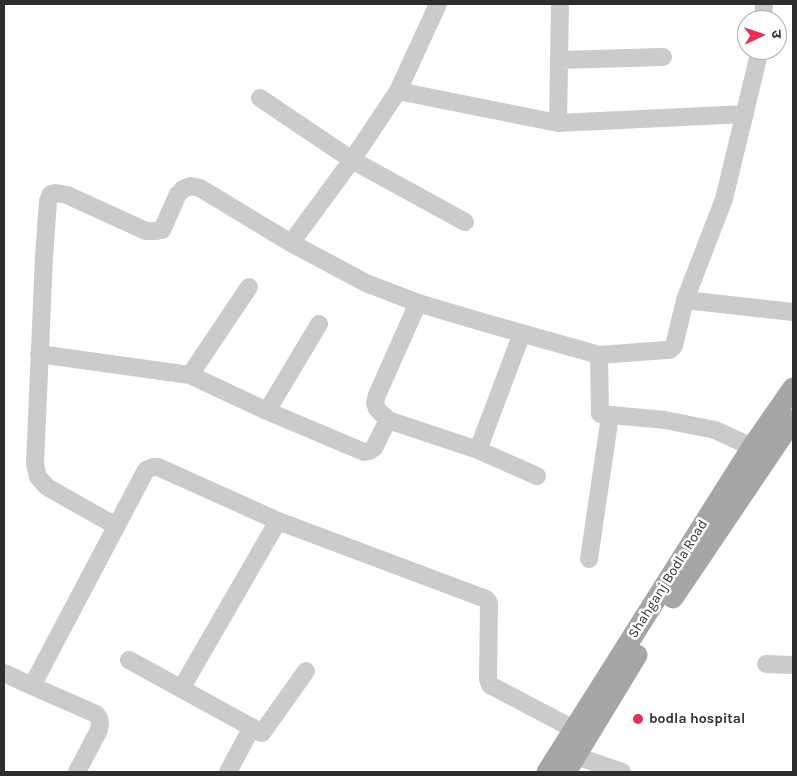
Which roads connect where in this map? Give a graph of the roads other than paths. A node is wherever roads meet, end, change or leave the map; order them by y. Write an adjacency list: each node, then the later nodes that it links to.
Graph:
1 (438, 4): 6 (street)
2 (560, 4): 4 (street)
3 (663, 57): 4 (street)
4 (559, 60): 9 (street)
5 (758, 60): 8 (street)
6 (398, 90): 9 (street); 10 (street)
7 (260, 98): 10 (street)
8 (745, 114): 9 (street); 14 (street)
9 (558, 123)
10 (352, 160): 11 (street); 12 (street)
11 (465, 222)
12 (291, 243): 15 (street); 19 (street)
13 (249, 287): 21 (street)
14 (685, 300): 16 (street); 20 (street)
15 (418, 303): 18 (street); 25 (street)
16 (793, 312)
17 (319, 324): 23 (street)
18 (522, 333): 20 (street); 28 (street)
19 (38, 354): 21 (street); 31 (street)
20 (599, 355): 24 (street)
21 (190, 375): 23 (street)
22 (793, 388): 27 (main road, Shahganj Bodla Road)
23 (267, 412): 25 (street)
24 (610, 416): 27 (street); 32 (street)
25 (388, 420): 28 (street)
26 (793, 420): 41 (main road)
27 (752, 447): 41 (main road, Shahganj Bodla Road)
28 (478, 450): 29 (street)
29 (537, 476)
30 (278, 521): 31 (street); 39 (street); 41 (street)
31 (116, 526): 38 (street)
32 (589, 559)
33 (129, 660): 39 (street)
34 (766, 664): 35 (street)
35 (793, 665)
36 (306, 671): 40 (street)
37 (4, 672): 38 (street)
38 (32, 686): 43 (street)
39 (181, 689): 40 (street)
40 (252, 727): 44 (street)
41 (580, 732): 42 (main road)
42 (568, 758): 45 (main road); 46 (street)
43 (77, 772)
44 (228, 772)
45 (547, 772)
46 (622, 772)

